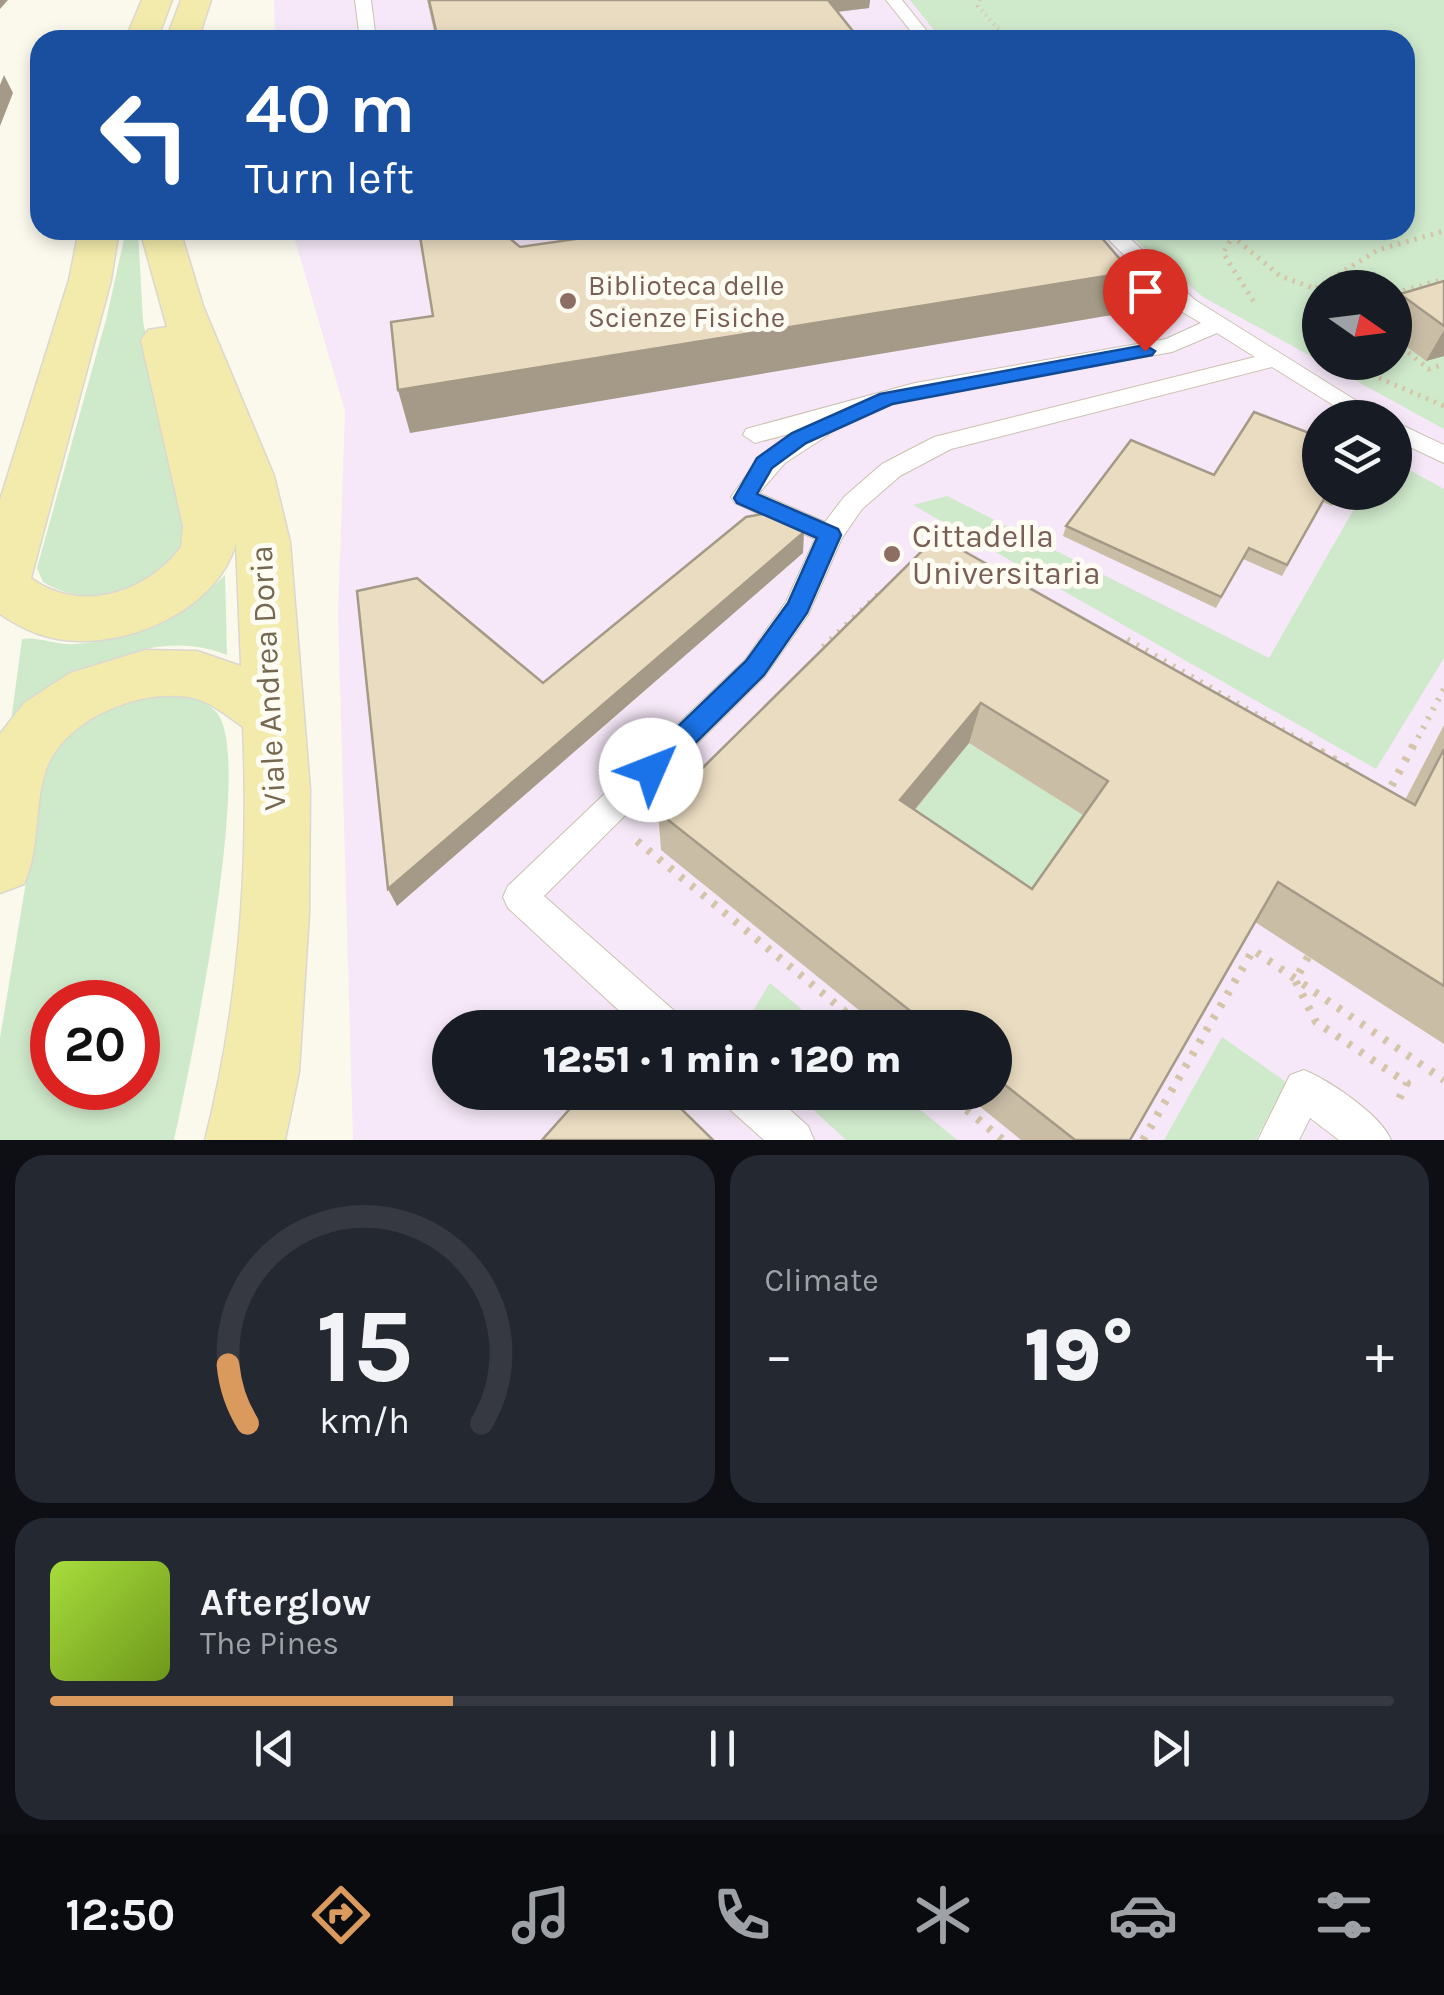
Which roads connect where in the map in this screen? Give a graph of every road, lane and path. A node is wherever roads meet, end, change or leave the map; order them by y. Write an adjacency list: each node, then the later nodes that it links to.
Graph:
1 (157, 0): 6 (main road)
2 (196, 0): 7 (main road)
3 (364, 0): 8 (lane)
4 (894, 0): 9 (lane)
5 (980, 0): 10 (path)
6 (145, 30)
7 (186, 30)
8 (367, 30)
9 (918, 30)
10 (999, 30)
11 (1444, 231): 12 (path)
12 (1415, 239)
13 (97, 240): 38 (main road)
14 (159, 240): 38 (main road)
15 (162, 240): 42 (main road, Viale Andrea Doria)
16 (1119, 240): 25 (lane)
17 (1231, 240): 24 (path)
18 (1238, 240): 22 (path)
19 (1413, 240): 20 (path)
20 (1348, 270)
21 (1444, 279): 23 (path)
22 (1302, 284)
23 (1412, 288)
24 (1264, 313)
25 (1218, 324): 27 (lane); 30 (lane)
26 (1412, 355): 28 (path)
27 (1274, 359): 31 (lane); 36 (lane)
28 (1444, 364)
29 (1384, 380): 32 (path)
30 (887, 399): 33 (lane); 36 (lane)
31 (1342, 400)
32 (1444, 406)
33 (756, 435)
34 (1412, 439): 35 (lane)
35 (1444, 455)
36 (830, 535): 51 (lane)
37 (895, 578): 40 (path)
38 (0, 587)
39 (1117, 648): 43 (path)
40 (810, 659)
41 (1444, 690): 45 (path)
42 (271, 714): 48 (main road); 57 (main road, Viale Andrea Doria)
43 (1356, 772)
44 (1373, 782): 45 (path)
45 (1390, 792): 46 (path)
46 (1380, 805)
47 (628, 834): 52 (path)
48 (0, 862)
49 (1308, 956): 50 (path)
50 (1296, 980): 53 (path); 54 (path); 60 (path)
51 (646, 1010)
52 (843, 1010)
53 (1316, 1022)
54 (1444, 1080)
55 (760, 1110): 58 (lane)
56 (967, 1110): 59 (path)
57 (245, 1140)
58 (794, 1140)
59 (1003, 1140)
60 (1143, 1140)
61 (1278, 1140): 62 (lane)
62 (1371, 1140)

